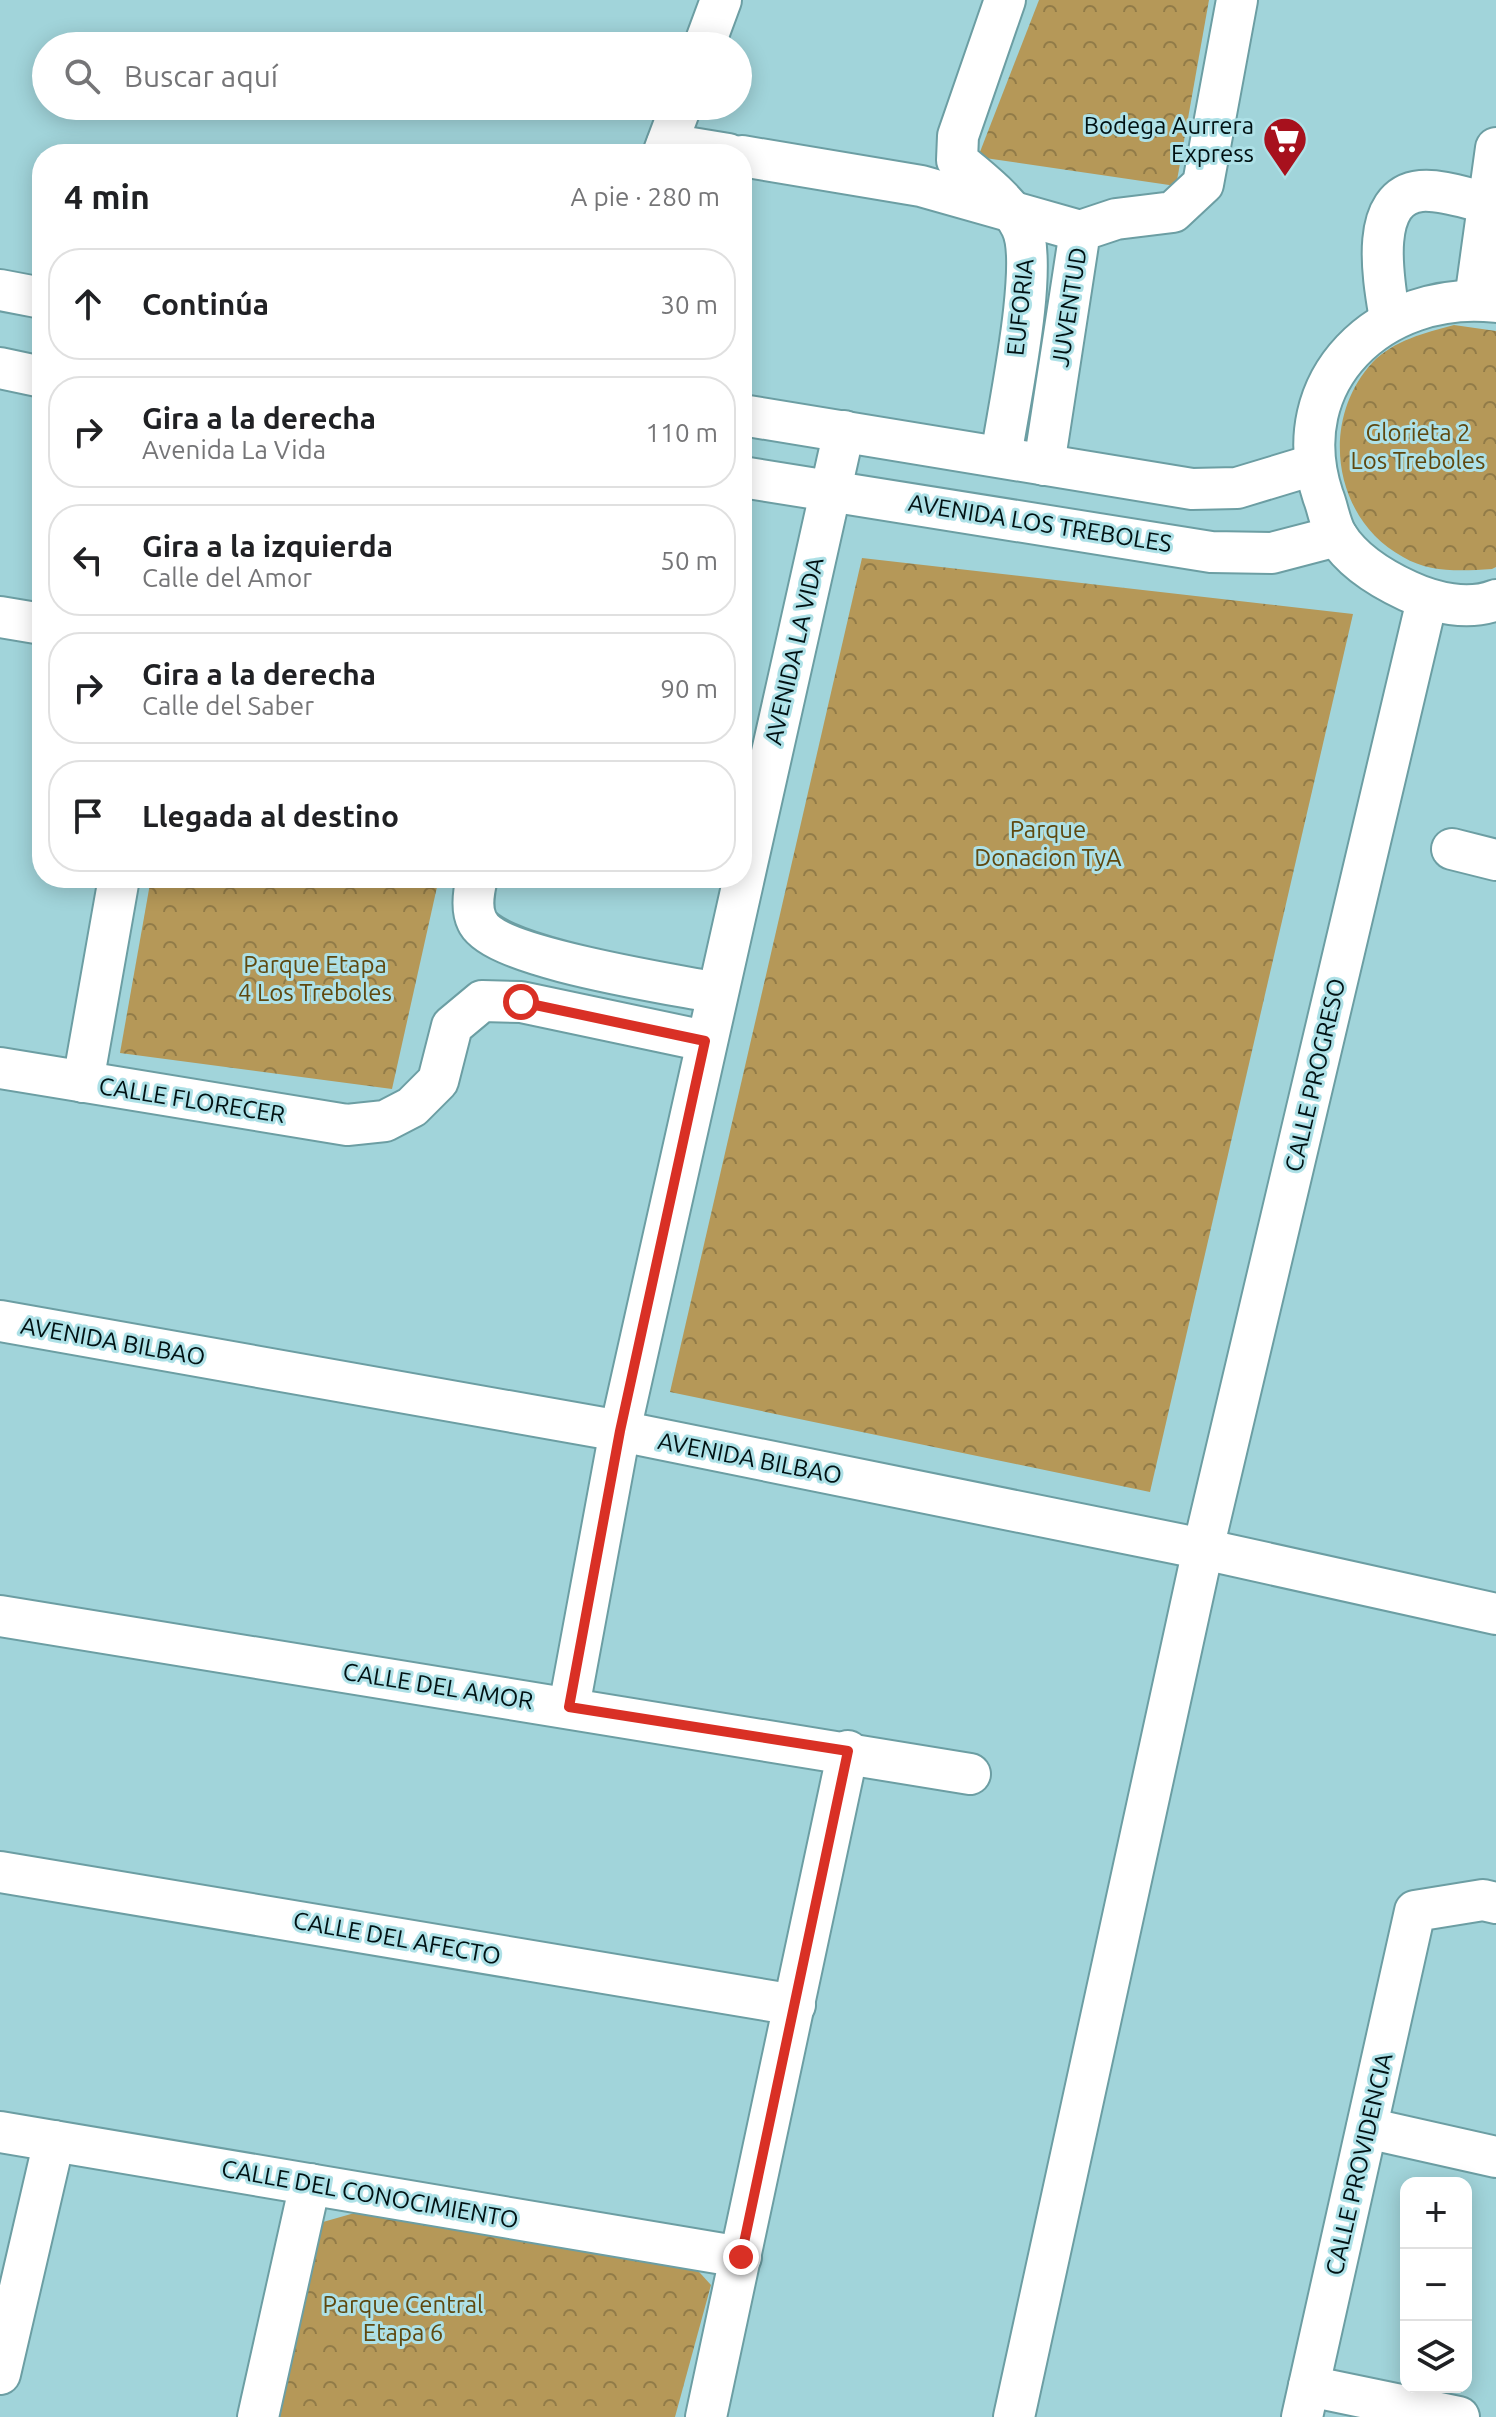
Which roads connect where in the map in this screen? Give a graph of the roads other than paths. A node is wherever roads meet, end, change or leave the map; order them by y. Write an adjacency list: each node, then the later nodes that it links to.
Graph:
1 (721, 0): 4 (street)
2 (1005, 0): 10 (street, EUFORIA)
3 (1237, 0): 11 (street, JUVENTUD)
4 (709, 32)
5 (676, 120): 6 (street)
6 (667, 144)
7 (1496, 148): 9 (street)
8 (752, 158): 10 (street)
9 (1488, 203): 14 (street); 15 (street)
10 (1014, 213): 11 (street); 20 (street, EUFORIA)
11 (1080, 231): 21 (street, JUVENTUD)
12 (0, 290): 13 (street)
13 (32, 296)
14 (1485, 301): 15 (street)
15 (1390, 319): 22 (street)
16 (0, 368): 17 (street)
17 (32, 375)
18 (752, 417): 19 (street)
19 (844, 431): 20 (street); 24 (street, AVENIDA LA VIDA)
20 (1001, 457): 21 (street)
21 (1044, 465): 22 (street)
22 (1313, 465): 25 (street)
23 (752, 478): 24 (street, AVENIDA LOS TREBOLES)
24 (831, 489): 25 (street, AVENIDA LOS TREBOLES); 30 (street, AVENIDA LA VIDA)
25 (1337, 536): 26 (street)
26 (1427, 600): 27 (street); 42 (street, CALLE PROGRESO)
27 (1493, 603)
28 (0, 617): 29 (street)
29 (32, 622)
30 (752, 838)
31 (1452, 849): 32 (street)
32 (1496, 860)
33 (117, 888): 39 (street)
34 (475, 888): 36 (street)
35 (741, 888): 36 (street, AVENIDA LA VIDA)
36 (717, 993): 37 (street, AVENIDA LA VIDA)
37 (705, 1041): 39 (street, CALLE FLORECER); 41 (street, AVENIDA LA VIDA)
38 (0, 1068): 39 (street, CALLE FLORECER)
39 (83, 1082)
40 (0, 1321): 41 (street, AVENIDA BILBAO)
41 (620, 1431): 42 (street, AVENIDA BILBAO); 45 (street, AVENIDA LA VIDA)
42 (1203, 1549): 43 (street, AVENIDA BILBAO); 61 (street, CALLE PROGRESO)
43 (1496, 1614)
44 (0, 1616): 45 (street, CALLE DEL AMOR)
45 (569, 1707): 46 (street, CALLE DEL AMOR)
46 (848, 1751): 47 (street, CALLE DEL AMOR); 50 (street)
47 (970, 1774)
48 (0, 1872): 50 (street, CALLE DEL AFECTO)
49 (1496, 1903): 51 (street, CALLE PROVIDENCIA)
50 (795, 2005): 56 (street)
51 (1367, 2128): 54 (street); 58 (street, CALLE PROVIDENCIA)
52 (0, 2132): 53 (street, CALLE DEL CONOCIMIENTO)
53 (54, 2141): 55 (street, CALLE DEL CONOCIMIENTO); 57 (street)
54 (1496, 2157)
55 (310, 2184): 56 (street, CALLE DEL CONOCIMIENTO); 59 (street)
56 (741, 2257): 60 (street)
57 (0, 2374)
58 (1306, 2401): 62 (street)
59 (258, 2417)
60 (706, 2417)
61 (1014, 2417)
62 (1459, 2417)

